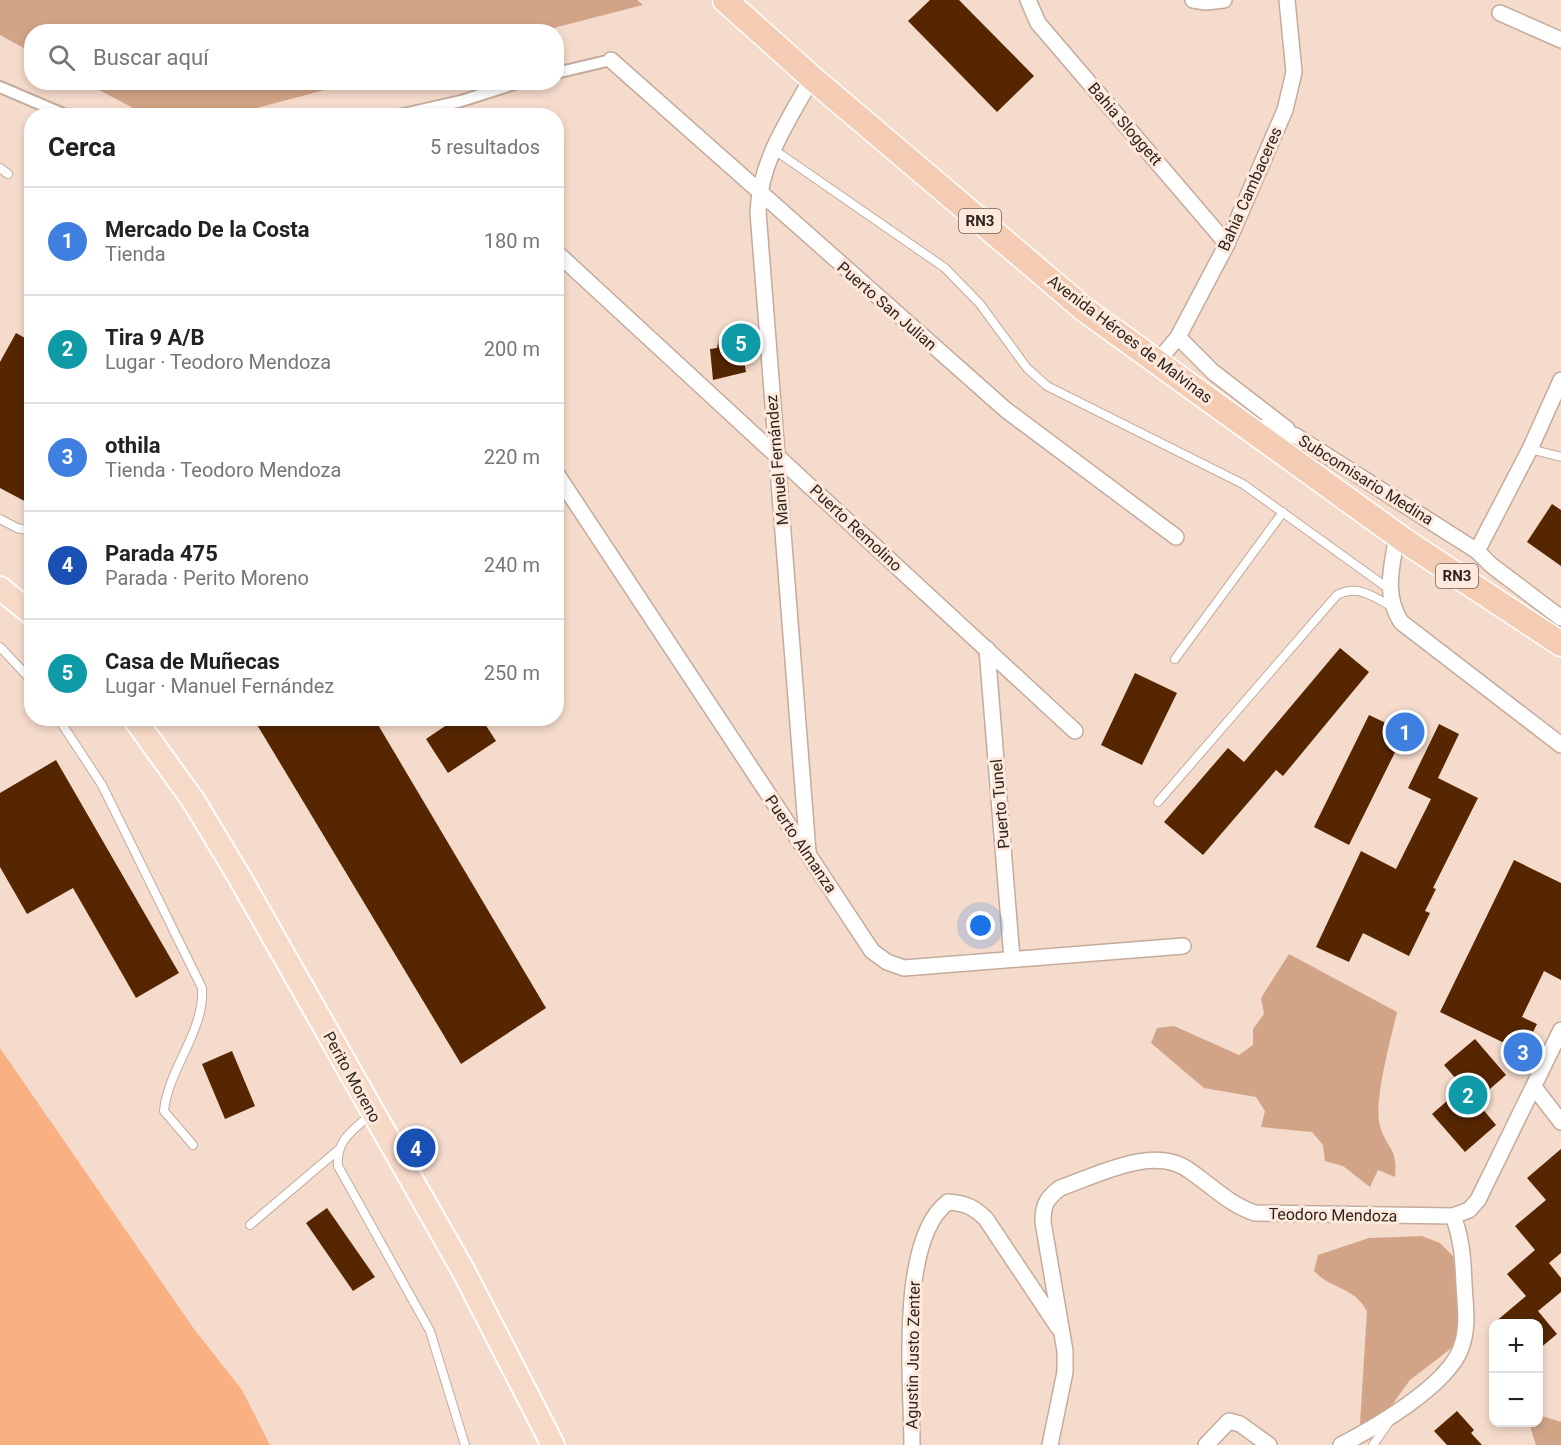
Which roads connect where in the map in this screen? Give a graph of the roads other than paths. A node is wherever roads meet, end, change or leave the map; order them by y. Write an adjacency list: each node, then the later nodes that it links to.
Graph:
1 (725, 0): 10 (highway, Avenida Héroes de Malvinas / RN3)
2 (1028, 0): 19 (street, Bahia Sloggett)
3 (1193, 0): 4 (street)
4 (1224, 0)
5 (1287, 0): 19 (street, Bahia Cambaceres)
6 (1500, 13): 7 (street)
7 (1561, 40)
8 (611, 60): 9 (street); 18 (street, Puerto San Julian)
9 (564, 72)
10 (812, 78): 15 (street, Manuel Fernández); 22 (highway, Avenida Héroes de Malvinas / RN3)
11 (0, 87): 13 (street)
12 (496, 90): 14 (street)
13 (49, 108)
14 (430, 108)
15 (773, 149): 18 (street, Manuel Fernández); 30 (lane)
16 (0, 168): 17 (lane)
17 (8, 174)
18 (758, 192): 27 (street, Manuel Fernández); 34 (street, Puerto San Julian)
19 (1227, 244): 21 (street, Bahia Cambaceres)
20 (564, 259): 27 (street, Puerto Remolino)
21 (1178, 337): 22 (street, Bahia Cambaceres); 25 (street)
22 (1157, 362): 24 (highway, Avenida Héroes de Malvinas / RN3)
23 (1561, 380): 26 (street)
24 (1248, 427): 25 (street, Subcomisario Medina); 33 (highway, Avenida Héroes de Malvinas / RN3)
25 (1296, 436): 35 (street, Subcomisario Medina)
26 (1530, 450): 28 (lane); 35 (street)
27 (777, 455): 43 (street, Puerto Remolino); 51 (street, Manuel Fernández)
28 (1561, 457)
29 (564, 485): 51 (street, Puerto Almanza)
30 (1283, 512): 37 (lane); 44 (lane)
31 (0, 519): 32 (lane)
32 (24, 529)
33 (1397, 535): 37 (street); 41 (highway, Avenida Héroes de Malvinas / RN3)
34 (1176, 537)
35 (1478, 551): 40 (street, Subcomisario Medina)
36 (0, 588): 39 (main road)
37 (1389, 589): 38 (street)
38 (1391, 606): 49 (street); 50 (lane)
39 (24, 608)
40 (1561, 618)
41 (1561, 644)
42 (0, 646): 45 (lane)
43 (987, 649): 48 (street, Puerto Remolino); 53 (street, Puerto Tunel)
44 (1175, 659)
45 (24, 672)
46 (63, 726): 58 (lane)
47 (140, 726): 56 (main road, Perito Moreno)
48 (1075, 731)
49 (1561, 745)
50 (1158, 802)
51 (809, 855): 53 (street, Puerto Almanza)
52 (1183, 946): 53 (street, Puerto Almanza)
53 (1012, 959)
54 (1561, 1030): 55 (street)
55 (1534, 1087): 57 (street); 60 (street)
56 (372, 1113): 59 (lane); 65 (main road, Perito Moreno)
57 (1561, 1122)
58 (194, 1145)
59 (337, 1151): 61 (lane); 64 (lane)
60 (1453, 1216): 62 (street, Teodoro Mendoza); 63 (street)
61 (250, 1225)
62 (1061, 1332): 66 (street, Agustin Justo Zenter); 67 (street)
63 (1396, 1414): 70 (street); 71 (lane)
64 (465, 1445)
65 (553, 1445)
66 (912, 1445)
67 (1050, 1445)
68 (1206, 1445): 69 (street)
69 (1269, 1445)
70 (1341, 1445)
71 (1372, 1445)

